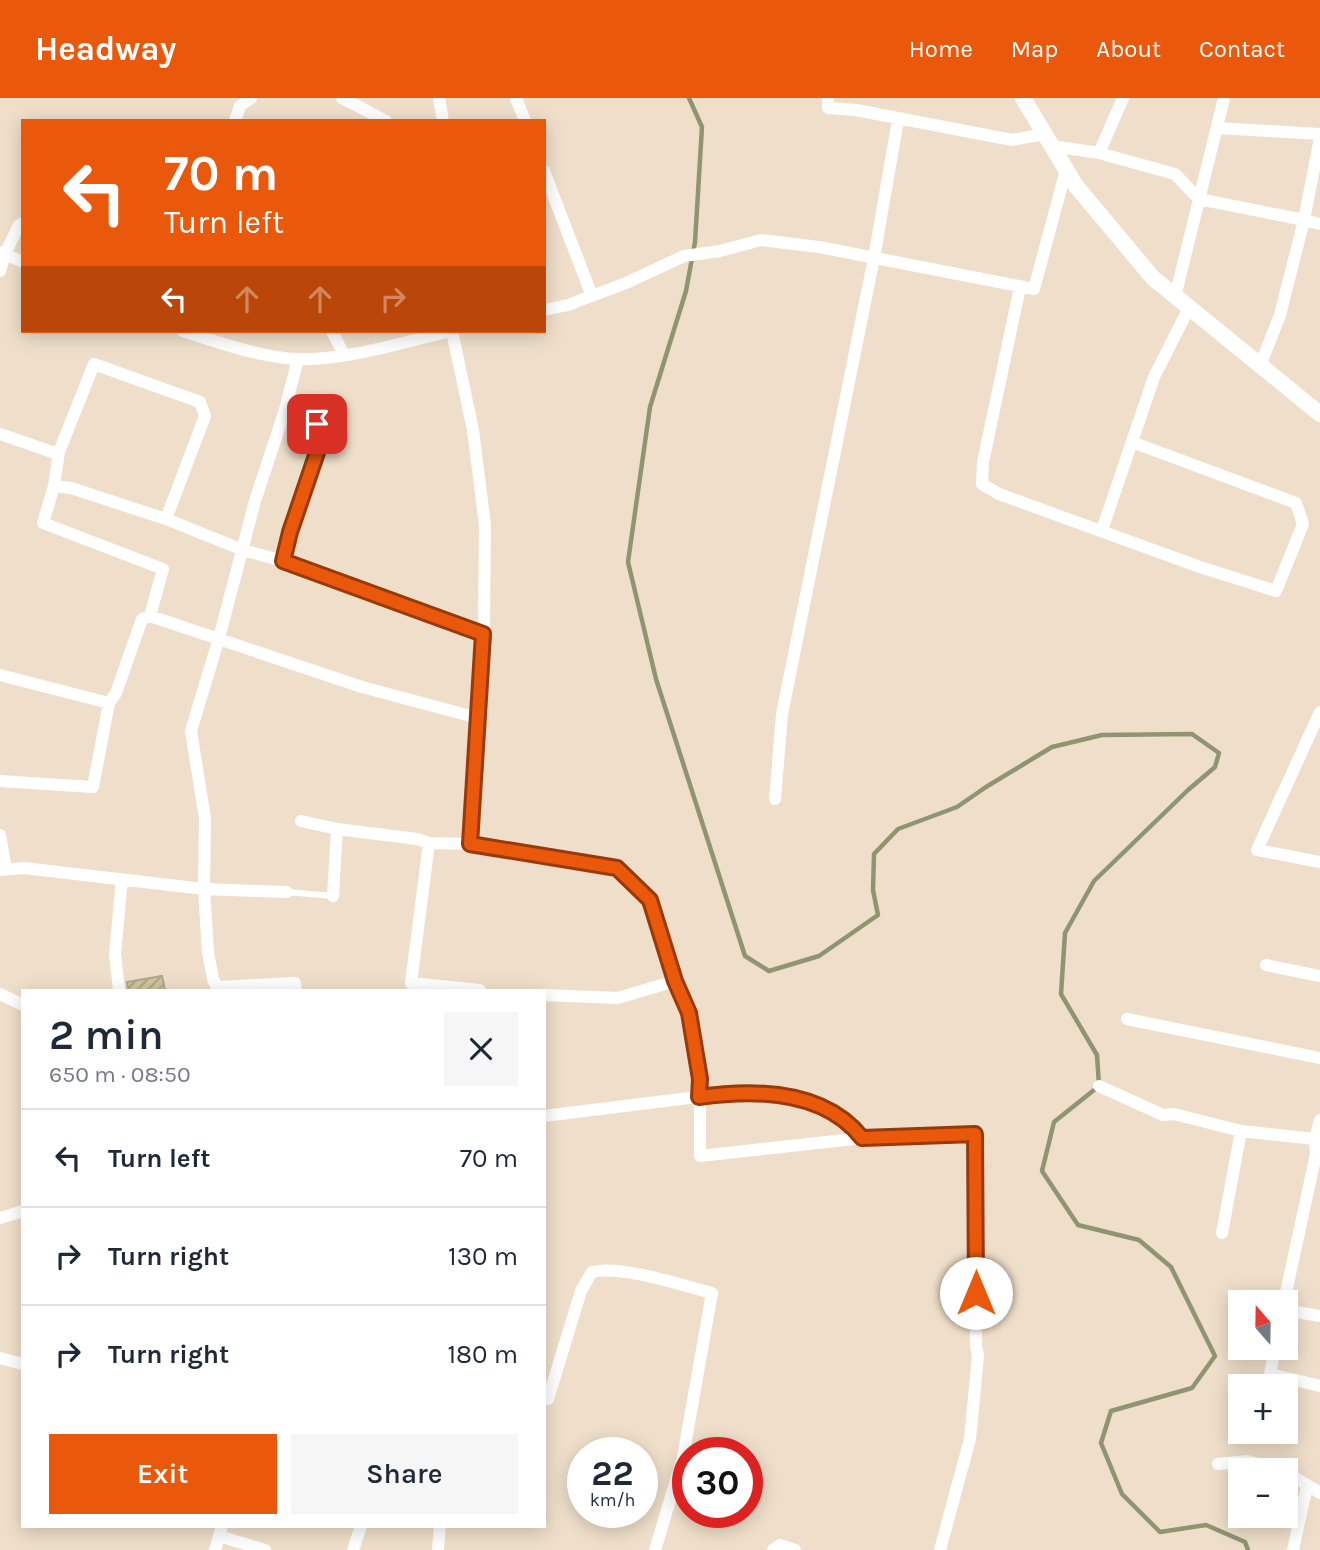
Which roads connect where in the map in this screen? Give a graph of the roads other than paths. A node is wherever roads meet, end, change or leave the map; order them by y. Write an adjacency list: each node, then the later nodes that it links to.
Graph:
1 (251, 98): 9 (street)
2 (342, 98): 10 (street)
3 (439, 98): 11 (street)
4 (516, 98): 12 (street)
5 (828, 98): 13 (street)
6 (1023, 98): 16 (street)
7 (1123, 98): 17 (street)
8 (1224, 98): 14 (street)
9 (236, 119)
10 (382, 119)
11 (443, 119)
12 (524, 119)
13 (898, 120): 16 (street); 25 (street)
14 (1217, 128): 15 (street); 20 (street)
15 (1320, 136): 21 (street)
16 (1049, 140): 17 (street); 18 (street)
17 (1099, 153): 20 (street)
18 (1066, 170): 28 (street); 30 (street)
19 (546, 176): 29 (street)
20 (1199, 199): 21 (street); 30 (street)
21 (1304, 220): 23 (street); 39 (street)
22 (21, 224): 24 (street)
23 (1320, 224)
24 (3, 253): 26 (street); 27 (street)
25 (874, 258): 28 (street); 29 (street); 58 (street)
26 (21, 261)
27 (0, 271)
28 (1020, 287): 47 (street)
29 (592, 296): 32 (street)
30 (1175, 297): 31 (street)
31 (1189, 308): 39 (street); 43 (street)
32 (546, 309)
33 (189, 333): 38 (street)
34 (333, 333): 37 (street)
35 (443, 333): 37 (street)
36 (452, 333): 51 (street)
37 (344, 355): 38 (street)
38 (298, 359): 40 (street)
39 (1260, 366): 41 (street)
40 (284, 414): 48 (street); 49 (street)
41 (1320, 414)
42 (0, 434): 44 (street)
43 (1132, 442): 47 (street); 47 (street)
44 (59, 452): 45 (street); 46 (street)
45 (54, 486): 46 (street); 50 (street)
46 (166, 519): 48 (street)
47 (1102, 530)
48 (243, 550): 49 (street); 52 (street)
49 (283, 561): 51 (street)
50 (150, 616): 52 (street); 54 (street)
51 (483, 634): 56 (street)
52 (219, 638): 56 (street); 67 (street)
53 (0, 675): 54 (street)
54 (108, 703): 57 (street)
55 (1320, 712): 64 (street)
56 (478, 718): 63 (street)
57 (0, 780)
58 (775, 799)
59 (302, 821): 60 (street)
60 (337, 829): 62 (street); 69 (street)
61 (0, 835): 65 (street)
62 (429, 844): 63 (street); 76 (street)
63 (470, 844): 72 (street)
64 (1320, 862)
65 (3, 869): 66 (street)
66 (122, 879): 67 (street); 73 (street)
67 (204, 889): 68 (street); 74 (street)
68 (288, 892): 69 (lane)
69 (332, 896)
70 (1266, 965): 71 (street)
71 (1320, 976)
72 (675, 981): 78 (street); 83 (street)
73 (119, 989)
74 (218, 989): 75 (street)
75 (296, 989)
76 (470, 989)
77 (0, 994): 79 (street)
78 (546, 995)
79 (21, 1003)
80 (1127, 1019): 81 (street)
81 (1320, 1058)
82 (1099, 1086): 86 (street)
83 (699, 1097): 84 (street); 87 (street); 87 (street)
84 (546, 1116)
85 (1320, 1120): 88 (street)
86 (1241, 1131): 88 (street); 91 (street)
87 (862, 1138): 115 (street)
88 (1315, 1139): 92 (street)
89 (21, 1212): 90 (street)
90 (0, 1218)
91 (1223, 1233)
92 (1287, 1290)
93 (1298, 1312): 94 (street)
94 (1320, 1316)
95 (0, 1358): 97 (street)
96 (1273, 1360): 98 (street)
97 (21, 1363)
98 (1320, 1386)
99 (548, 1399): 112 (street)
100 (1228, 1463): 101 (street)
101 (1219, 1464)
102 (1298, 1480): 103 (street)
103 (1307, 1486): 104 (street); 116 (street)
104 (1320, 1493)
105 (360, 1528): 110 (street)
106 (440, 1528): 111 (street)
107 (221, 1531): 108 (street); 109 (street)
108 (215, 1550)
109 (265, 1550)
110 (353, 1550)
111 (438, 1550)
112 (656, 1550)
113 (773, 1550): 114 (street)
114 (796, 1550)
115 (940, 1550)
116 (1293, 1550)

